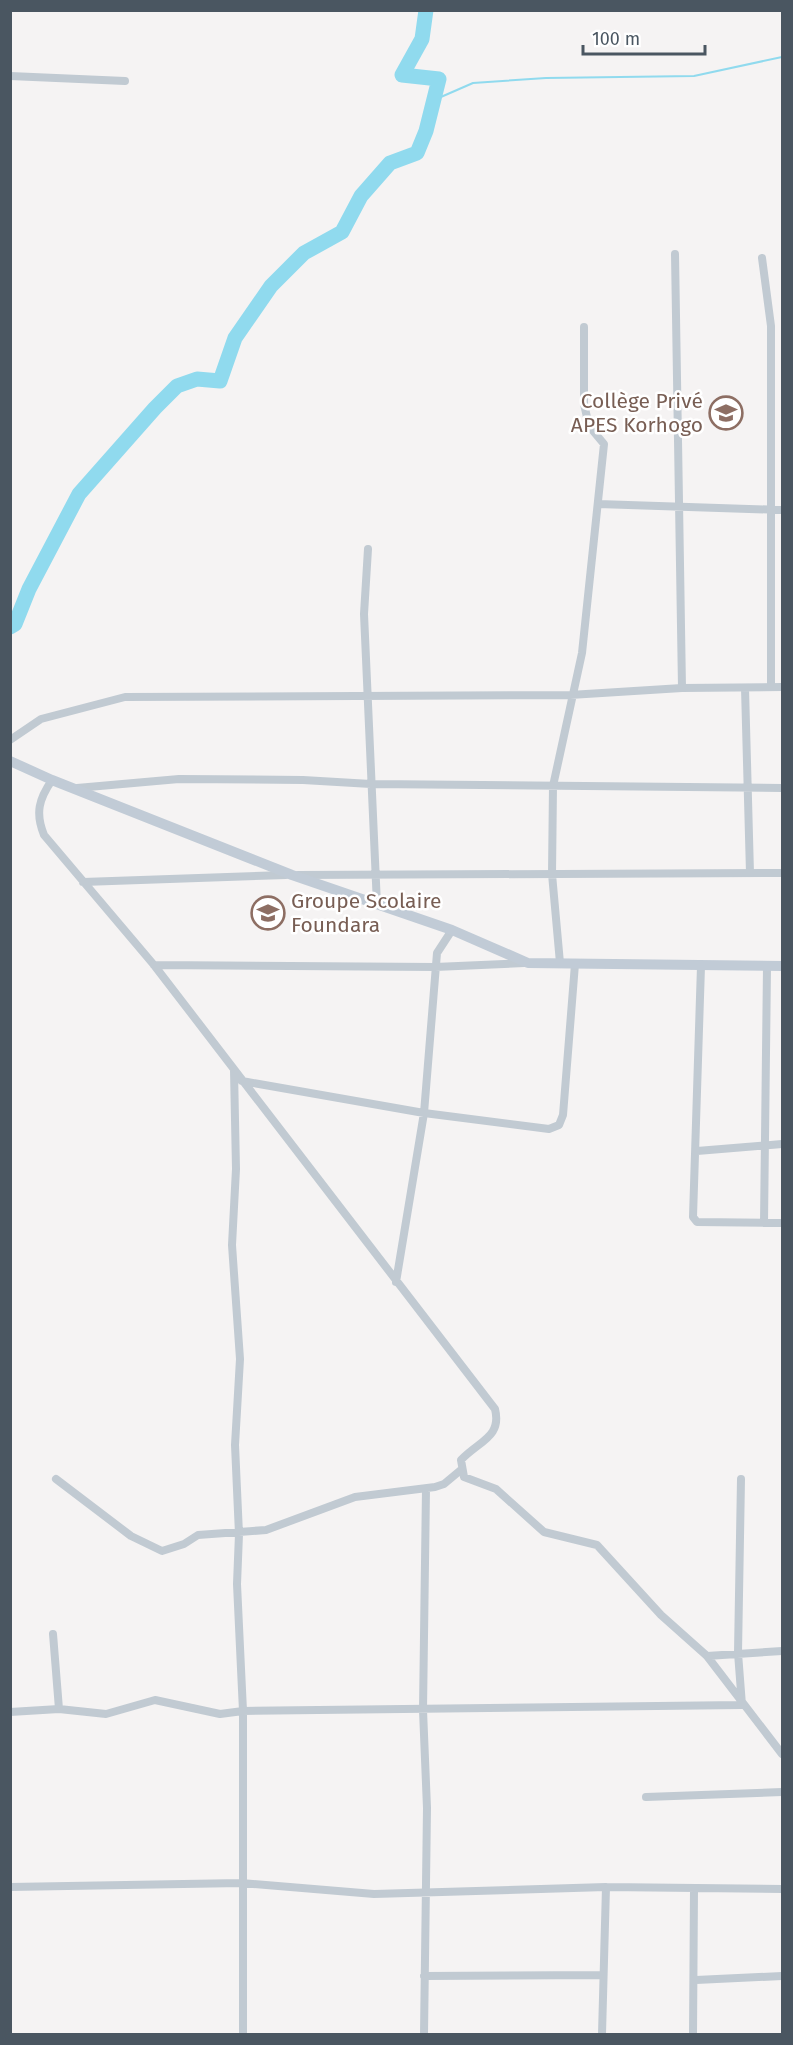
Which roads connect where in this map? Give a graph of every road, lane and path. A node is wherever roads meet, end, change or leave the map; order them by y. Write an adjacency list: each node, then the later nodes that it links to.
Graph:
1 (10, 76): 2 (street)
2 (125, 81)
3 (675, 254): 7 (street)
4 (762, 258): 8 (street)
5 (584, 327): 6 (street)
6 (598, 504): 7 (street); 16 (street)
7 (680, 507): 8 (street); 13 (street)
8 (770, 510): 9 (street); 11 (street)
9 (783, 510)
10 (368, 549): 15 (street)
11 (771, 687): 12 (street); 14 (street)
12 (783, 687)
13 (682, 688): 14 (street); 16 (street)
14 (745, 688): 22 (street)
15 (369, 695): 16 (street); 17 (street); 20 (street)
16 (570, 695): 21 (street)
17 (10, 740)
18 (10, 761): 19 (street)
19 (52, 780): 23 (street); 30 (street)
20 (371, 784): 21 (street); 23 (street); 27 (street)
21 (553, 786): 22 (street); 28 (street)
22 (748, 787): 24 (street); 25 (street)
23 (72, 788): 29 (street)
24 (783, 788)
25 (750, 873): 26 (street); 28 (street)
26 (783, 873)
27 (376, 874): 28 (street); 29 (street); 31 (street)
28 (552, 874): 34 (street)
29 (292, 875): 30 (street); 31 (street)
30 (84, 882): 36 (street)
31 (377, 904): 32 (street)
32 (452, 930): 33 (street); 39 (street)
33 (528, 963): 34 (street); 39 (street)
34 (560, 963): 35 (street)
35 (575, 964): 37 (street); 43 (street)
36 (154, 965): 39 (street); 41 (street)
37 (701, 966): 40 (street); 46 (street)
38 (783, 966): 40 (street)
39 (435, 967): 43 (street)
40 (767, 967): 44 (street)
41 (234, 1070): 42 (street); 54 (street)
42 (242, 1081): 43 (street); 49 (street)
43 (424, 1113): 49 (street)
44 (764, 1144): 45 (street); 46 (street); 47 (street)
45 (783, 1144)
46 (697, 1151): 47 (street)
47 (764, 1223): 48 (street)
48 (783, 1223)
49 (396, 1282): 50 (street)
50 (462, 1469): 53 (street); 58 (street)
51 (56, 1479): 54 (street)
52 (741, 1479): 57 (street)
53 (426, 1488): 54 (street); 61 (street)
54 (239, 1534): 62 (street)
55 (53, 1634): 60 (street)
56 (783, 1651): 57 (street)
57 (738, 1653): 58 (street); 59 (street)
58 (707, 1656): 59 (street)
59 (742, 1704): 61 (street); 64 (street)
60 (59, 1709): 62 (street); 63 (street)
61 (423, 1710): 62 (street); 72 (street)
62 (243, 1711): 67 (street)
63 (10, 1712)
64 (783, 1754)
65 (783, 1792): 66 (street)
66 (646, 1797)
67 (241, 1883): 68 (street); 72 (street); 77 (street)
68 (10, 1887)
69 (606, 1887): 70 (street); 72 (street); 73 (street)
70 (694, 1889): 71 (street); 76 (street)
71 (783, 1889)
72 (424, 1891): 74 (street)
73 (603, 1975): 74 (street); 79 (street)
74 (424, 1976): 78 (street)
75 (783, 1976): 76 (street)
76 (696, 1980): 80 (street)
77 (243, 2034)
78 (424, 2034)
79 (602, 2034)
80 (693, 2034)

